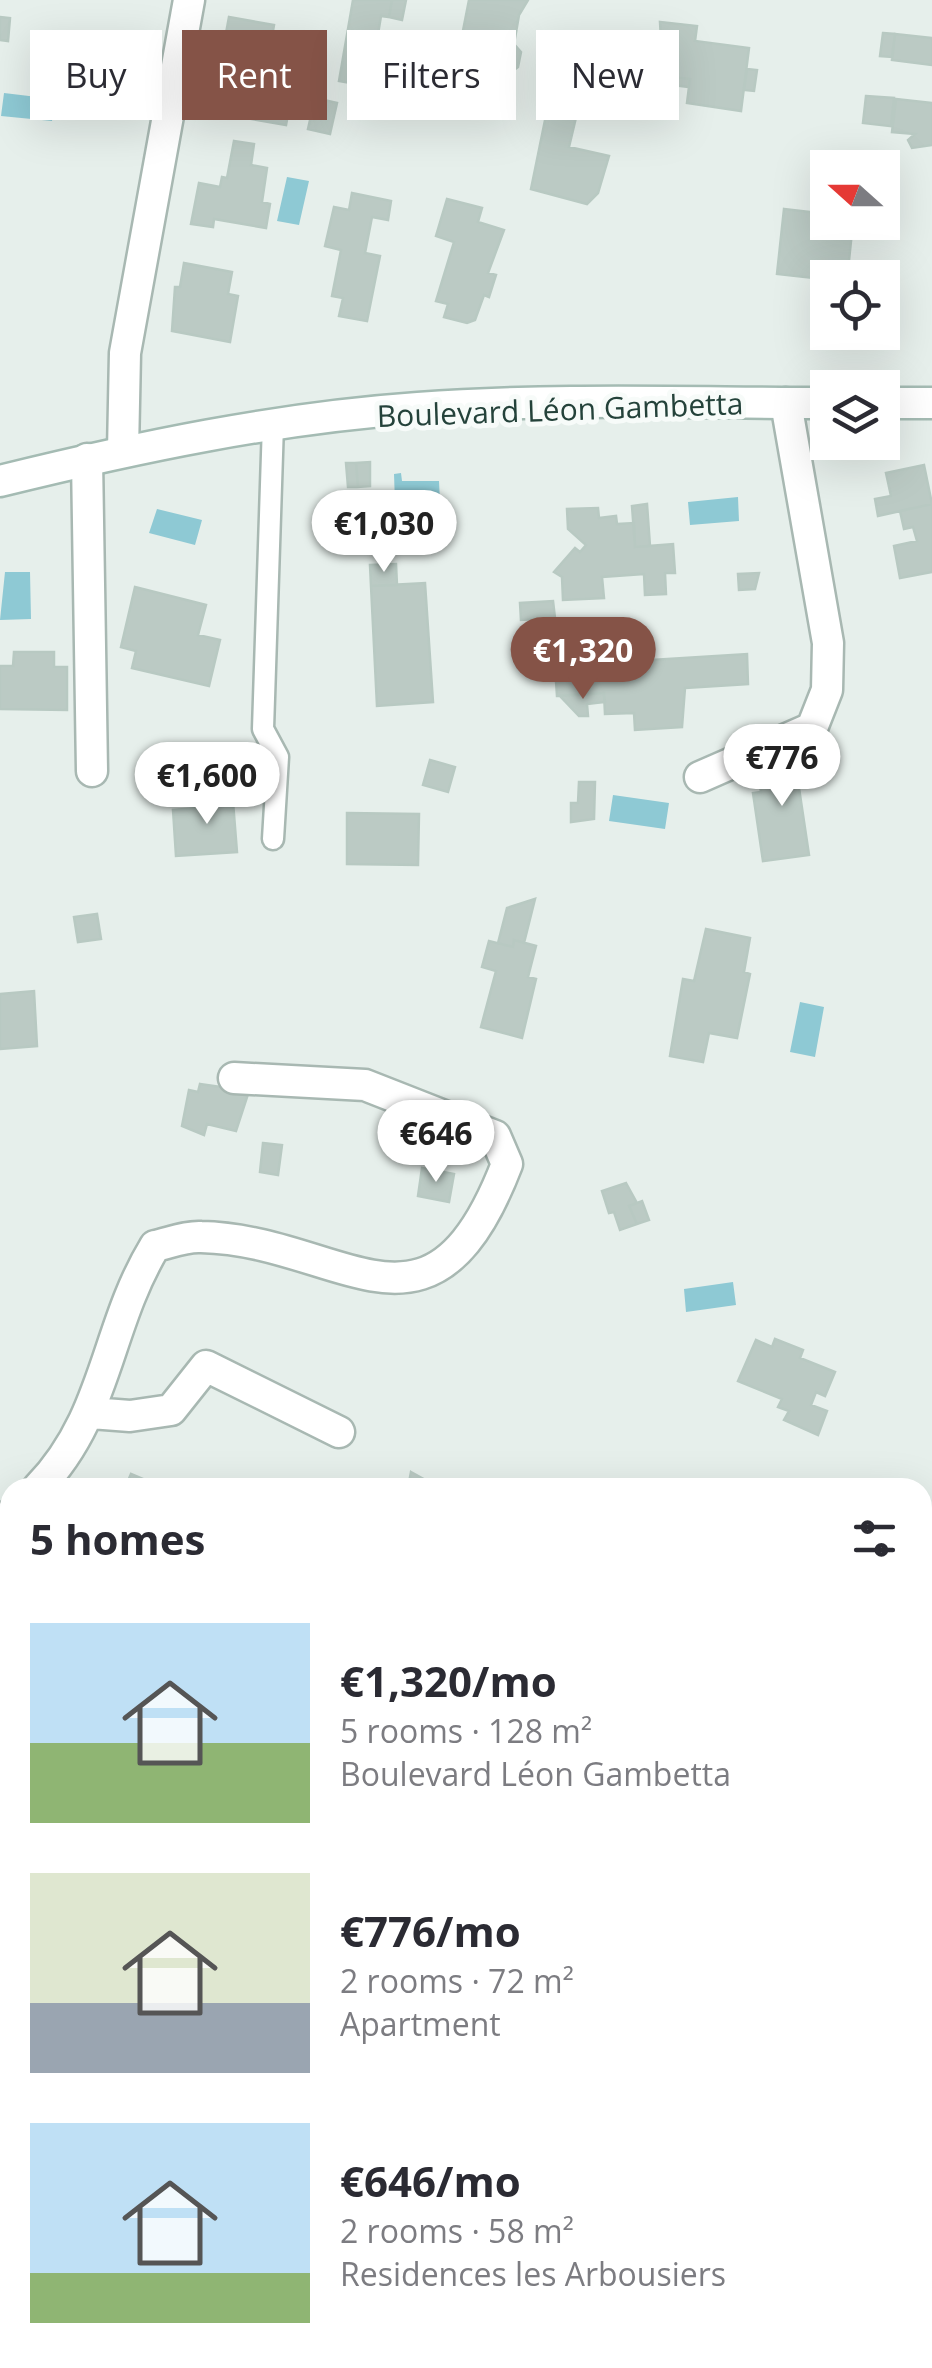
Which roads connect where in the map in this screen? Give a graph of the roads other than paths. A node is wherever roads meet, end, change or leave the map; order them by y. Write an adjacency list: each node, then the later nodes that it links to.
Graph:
1 (190, 0): 7 (street)
2 (786, 403): 3 (street, Boulevard Léon Gambetta); 6 (street, Boulevard Léon Gambetta); 11 (street)
3 (810, 403)
4 (900, 403): 5 (street)
5 (932, 403)
6 (273, 424): 7 (street, Boulevard Léon Gambetta); 12 (lane)
7 (123, 451): 8 (street, Boulevard Léon Gambetta)
8 (87, 460): 9 (street, Boulevard Léon Gambetta); 10 (street)
9 (0, 481)
10 (92, 770)
11 (700, 777)
12 (273, 839)
13 (234, 1078): 14 (street)
14 (91, 1412): 15 (street); 16 (street)
15 (339, 1432)
16 (48, 1478)

